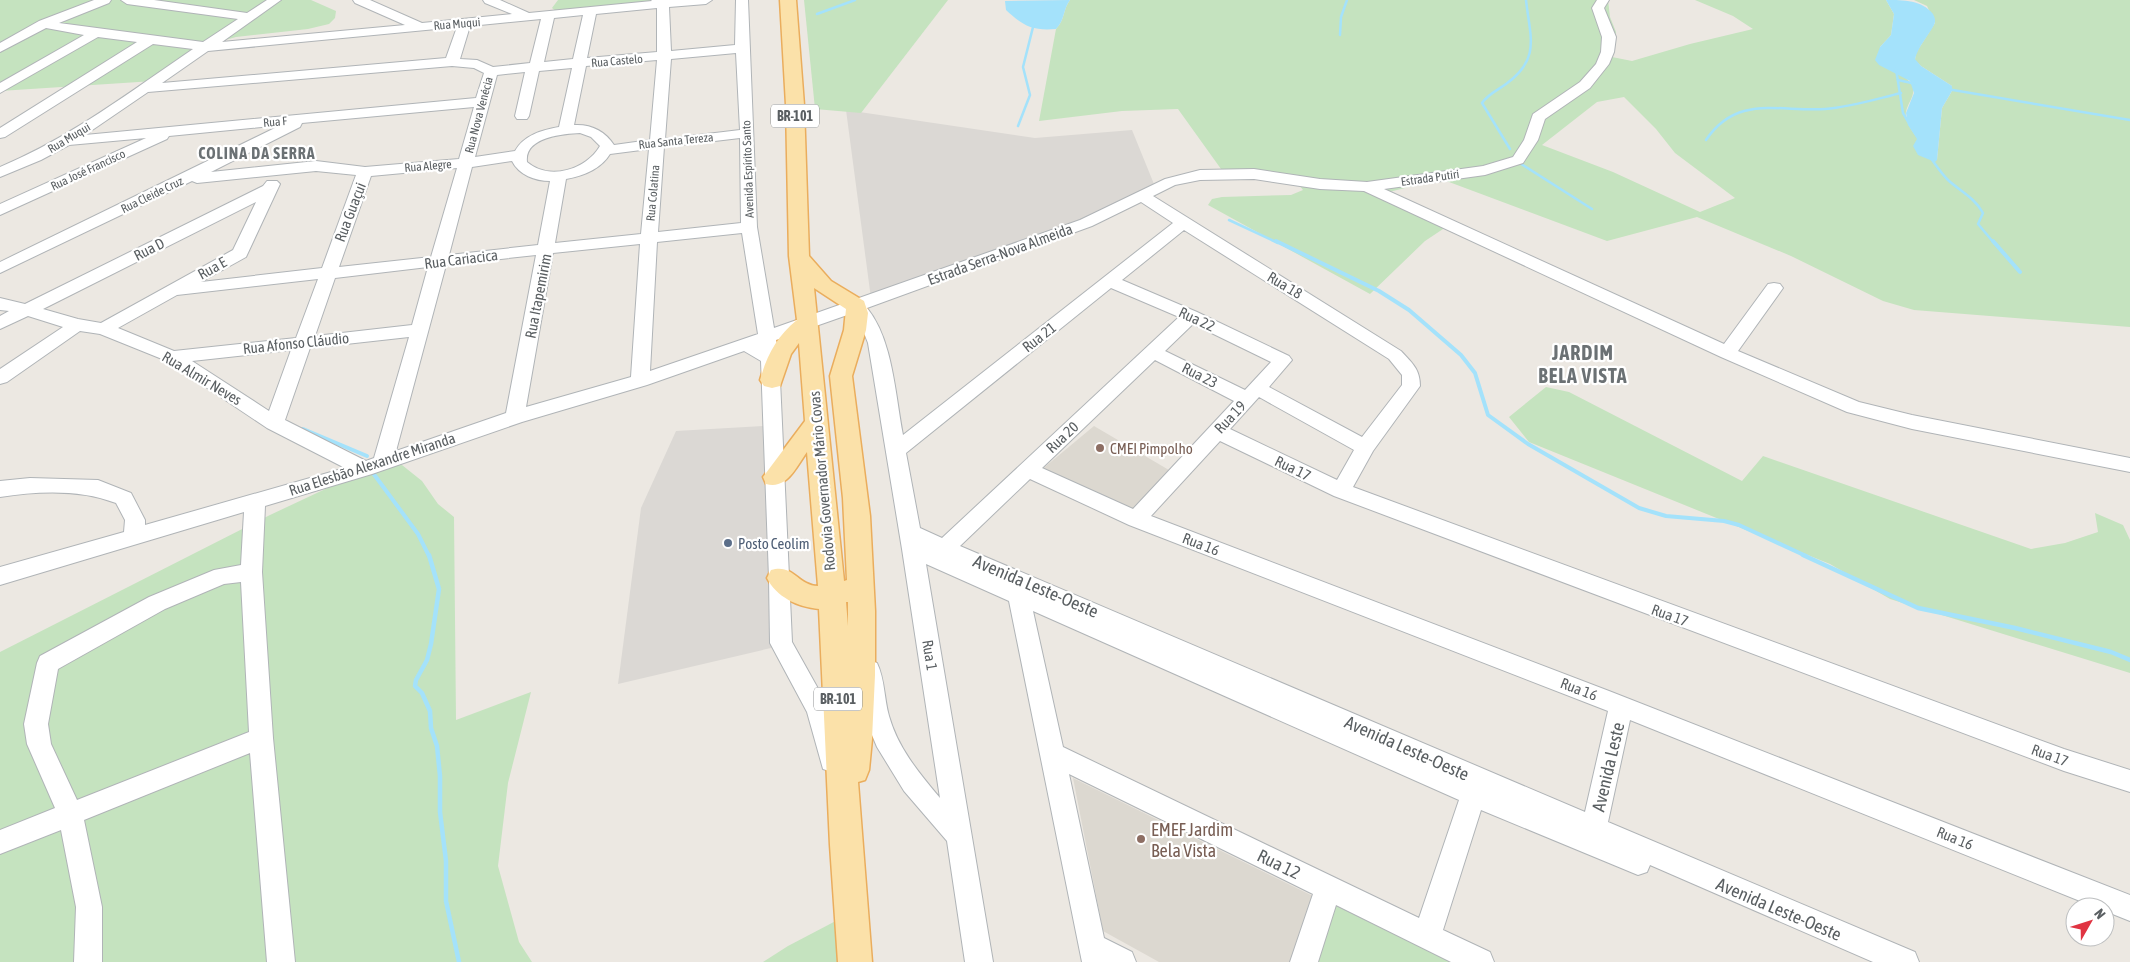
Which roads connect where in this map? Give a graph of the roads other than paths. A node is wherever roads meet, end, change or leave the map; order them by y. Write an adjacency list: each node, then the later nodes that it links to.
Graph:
1 (106, 0): 17 (street)
2 (127, 0): 14 (street)
3 (275, 0): 14 (street, Rua Muqui)
4 (360, 0): 18 (street)
5 (488, 0): 12 (street)
6 (555, 0): 15 (street)
7 (706, 0): 11 (street, Rua Muqui)
8 (742, 0): 23 (street, Avenida Espírito Santo)
9 (788, 0): 56 (main road, Rodovia Governador Mário Covas / BR-101)
10 (1603, 0): 48 (street, Estrada Putiri)
11 (660, 2): 13 (street, Rua Muqui); 24 (street, Rua Colatina)
12 (508, 4): 15 (street)
13 (590, 11): 15 (street, Rua Muqui); 26 (street)
14 (250, 17): 21 (street, Rua Muqui)
15 (539, 17): 16 (street, Rua Muqui); 27 (street)
16 (465, 23): 18 (street, Rua Muqui); 25 (street)
17 (44, 24): 19 (street); 22 (street)
18 (420, 26): 21 (street, Rua Muqui)
19 (96, 33): 20 (street); 30 (street)
20 (150, 40): 21 (street); 36 (street)
21 (208, 47): 29 (street, Rua Muqui)
22 (0, 48)
23 (742, 48): 24 (street, Rua Castelo); 37 (street, Avenida Espírito Santo)
24 (664, 56): 26 (street, Rua Castelo); 39 (street, Rua Colatina)
25 (452, 62): 28 (street, Rua Nova Venécia); 29 (street, Rua Nova Venécia)
26 (580, 64): 27 (street, Rua Castelo); 35 (street)
27 (535, 68): 28 (street, Rua Castelo); 32 (street)
28 (491, 71): 31 (street, Rua Nova Venécia)
29 (148, 88): 38 (street, Rua Muqui)
30 (0, 89)
31 (483, 102): 33 (street, Rua F); 42 (street, Rua Nova Venécia)
32 (522, 116)
33 (304, 120): 34 (street, Rua F); 47 (street, Rua Cleide Cruz)
34 (175, 130): 38 (street, Rua F); 51 (street, Rua José Francisco)
35 (566, 130): 40 (street); 41 (street)
36 (0, 134)
37 (747, 134): 39 (street, Rua Santa Tereza); 53 (street, Avenida Espírito Santo)
38 (66, 141): 44 (street, Rua Muqui)
39 (658, 143): 40 (street, Rua Santa Tereza); 54 (street, Rua Colatina)
40 (606, 150): 46 (street)
41 (520, 155): 42 (street, Rua Alegre); 46 (street)
42 (466, 162): 45 (street, Rua Alegre); 57 (street, Rua Nova Venécia)
43 (280, 170): 45 (street, Rua Guaçui); 47 (street, Rua Guaçui); 49 (street, Rua E)
44 (0, 172)
45 (366, 172): 59 (street, Rua Guaçui)
46 (559, 176): 55 (street, Rua Itapemirim)
47 (185, 179): 58 (street, Rua Cleide Cruz)
48 (1366, 187): 50 (street, Estrada Putiri); 77 (street)
49 (270, 188): 62 (street, Rua E); 65 (street, Rua D)
50 (1142, 196): 52 (street, Rua 18); 64 (street, Estrada Serra-Nova Almeida)
51 (0, 210)
52 (1183, 223): 60 (street, Rua 21); 90 (street, Rua 18)
53 (749, 227): 54 (street, Rua Cariacica); 72 (street, Avenida Espírito Santo)
54 (649, 238): 55 (street, Rua Cariacica); 84 (street, Rua Colatina)
55 (546, 248): 57 (street, Rua Cariacica); 86 (street, Rua Itapemirim)
56 (799, 256): 64 (main road); 67 (main road, Rodovia Governador Mário Covas / BR-101)
57 (438, 262): 59 (street, Rua Cariacica); 71 (street, Rua Nova Venécia)
58 (0, 268)
59 (327, 273): 62 (street, Rua Cariacica); 73 (street, Rua Guaçui)
60 (1109, 281): 66 (street, Rua 22); 91 (street, Rua 21)
61 (1774, 288): 77 (street)
62 (173, 290): 70 (street, Rua E)
63 (0, 304): 65 (street, Rua Almir Neves)
64 (856, 306): 67 (street, Rua Elesbão Alexandre Miranda); 75 (street, Rua 1); 78 (main road)
65 (28, 310): 68 (street, Rua D); 69 (street, Rua Almir Neves)
66 (1191, 316): 76 (street, Rua 20); 81 (street, Rua 22)
67 (808, 322): 72 (street, Rua Elesbão Alexandre Miranda); 83 (main road); 87 (main road, Rodovia Governador Mário Covas / BR-101)
68 (0, 323)
69 (77, 325): 70 (street, Rua Almir Neves); 82 (street)
70 (103, 328): 79 (street, Rua Almir Neves)
71 (419, 330): 73 (street, Rua Afonso Cláudio); 92 (street, Rua Nova Venécia)
72 (768, 336): 74 (street, Rua Elesbão Alexandre Miranda); 80 (street)
73 (302, 341): 79 (street, Rua Afonso Cláudio); 88 (street, Rua Guaçui)
74 (741, 345): 80 (street); 84 (street, Rua Elesbão Alexandre Miranda)
75 (878, 349): 78 (street); 91 (street, Rua 1)
76 (1153, 352): 85 (street, Rua 23); 94 (street, Rua 20)
77 (1727, 353): 93 (street)
78 (846, 354): 105 (main road)
79 (173, 357): 88 (street, Rua Almir Neves)
80 (770, 358): 83 (street)
81 (1283, 360): 85 (street, Rua 19)
82 (0, 378)
83 (772, 380): 95 (street)
84 (640, 381): 86 (street, Rua Elesbão Alexandre Miranda)
85 (1252, 393): 89 (street, Rua 19); 90 (street)
86 (515, 417): 92 (street, Rua Elesbão Alexandre Miranda)
87 (817, 422): 95 (main road); 107 (main road, Rodovia Governador Mário Covas / BR-101)
88 (274, 423): 92 (street, Rua Almir Neves)
89 (1217, 431): 97 (street, Rua 17); 99 (street, Rua 19)
90 (1365, 446): 97 (street)
91 (895, 451): 101 (street, Rua 1)
92 (374, 465): 98 (street, Rua Elesbão Alexandre Miranda)
93 (2130, 465)
94 (1028, 470): 99 (street, Rua 16); 101 (street, Rua 20)
95 (775, 477): 104 (street)
96 (0, 489): 100 (street)
97 (1341, 491): 112 (street, Rua 17)
98 (255, 501): 100 (street, Rua Elesbão Alexandre Miranda); 102 (street)
99 (1136, 519): 109 (street, Rua 16)
100 (134, 536): 103 (street, Rua Elesbão Alexandre Miranda)
101 (925, 547): 106 (street, Avenida Leste-Oeste); 117 (street, Rua 1)
102 (251, 572): 110 (street); 115 (street)
103 (0, 576)
104 (780, 578): 107 (main road); 114 (street)
105 (861, 578): 107 (main road); 108 (main road)
106 (1022, 589): 111 (street); 113 (street, Avenida Leste-Oeste)
107 (832, 596): 114 (main road, Rodovia Governador Mário Covas / BR-101)
108 (860, 617): 117 (street); 119 (main road)
109 (1622, 706): 116 (street, Avenida Leste); 121 (street, Rua 16)
110 (261, 738): 115 (street); 125 (street)
111 (1051, 753): 120 (street, Rua 12); 123 (street)
112 (2130, 780)
113 (1476, 787): 116 (street, Avenida Leste-Oeste); 122 (street); 131 (street, Avenida Leste-Oeste)
114 (844, 802): 119 (main road, Rodovia Governador Mário Covas / BR-101)
115 (70, 813): 118 (street); 124 (street)
116 (1594, 828): 132 (street, Avenida Leste-Oeste)
117 (958, 835): 127 (street, Rua 1)
118 (0, 842)
119 (846, 844): 126 (main road, Rodovia Governador Mário Covas / BR-101)
120 (1328, 888): 122 (street, Rua 12); 129 (street)
121 (2130, 908)
122 (1427, 936): 130 (street, Rua 12)
123 (1094, 954): 128 (street)
124 (88, 962)
125 (282, 962)
126 (855, 962)
127 (979, 962)
128 (1122, 962)
129 (1304, 962)
130 (1480, 962)
131 (1871, 962)
132 (1904, 962)

